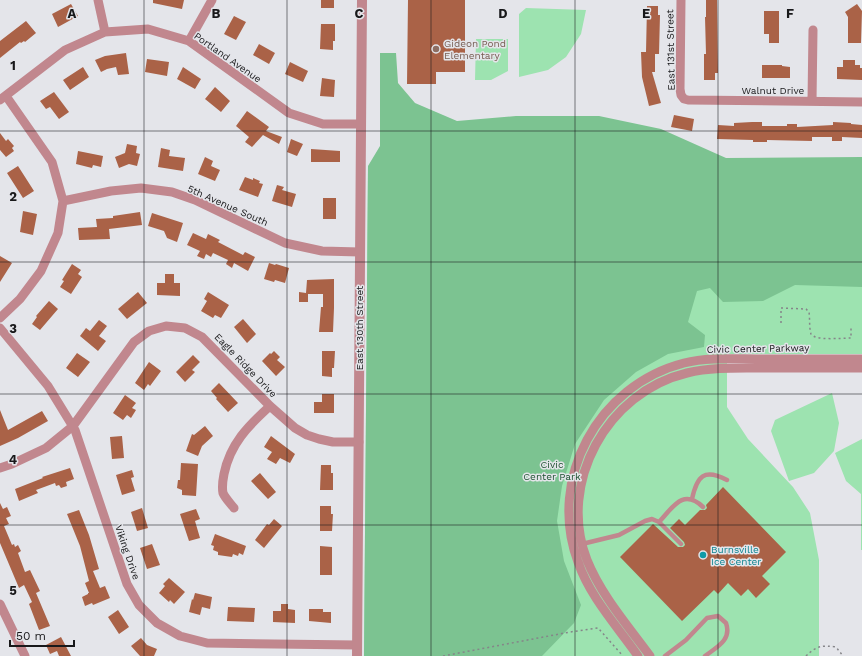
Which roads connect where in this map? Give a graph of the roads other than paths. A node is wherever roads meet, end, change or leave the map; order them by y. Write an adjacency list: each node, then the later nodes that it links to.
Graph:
1 (98, 0): 6 (street)
2 (212, 0): 7 (street)
3 (362, 0): 12 (street, East 130th Street)
4 (681, 0): 9 (street, East 131st Street)
5 (813, 30): 10 (street)
6 (104, 32): 7 (street, Portland Avenue); 8 (street, Portland Avenue)
7 (189, 41): 12 (street, Portland Avenue)
8 (3, 98): 13 (street)
9 (684, 99): 10 (street, Walnut Drive)
10 (812, 101): 11 (street, Walnut Drive)
11 (862, 102)
12 (361, 124): 14 (street, East 130th Street)
13 (63, 201): 14 (street, 5th Avenue South); 15 (street)
14 (360, 252): 21 (street, East 130th Street)
15 (0, 318)
16 (0, 328): 20 (street, Viking Drive)
17 (862, 359): 30 (street, Civic Center Parkway)
18 (862, 368): 28 (street, Civic Center Parkway)
19 (270, 406): 20 (street, Eagle Ridge Drive); 21 (street, Eagle Ridge Drive); 26 (street)
20 (73, 426): 22 (street, Eagle Ridge Drive); 32 (street, Viking Drive)
21 (359, 442): 32 (street, East 130th Street)
22 (0, 468)
23 (727, 480): 24 (lane)
24 (692, 499): 25 (lane); 27 (lane)
25 (704, 507)
26 (234, 508)
27 (659, 522): 28 (lane); 29 (lane)
28 (582, 544): 30 (lane); 36 (street, Civic Center Parkway)
29 (681, 544)
30 (572, 546): 35 (street, Civic Center Parkway)
31 (0, 604): 33 (street)
32 (357, 645): 34 (street, East 130th Street)
33 (25, 656)
34 (357, 656)
35 (638, 656)
36 (650, 656)
37 (665, 656): 38 (lane)
38 (704, 656)

